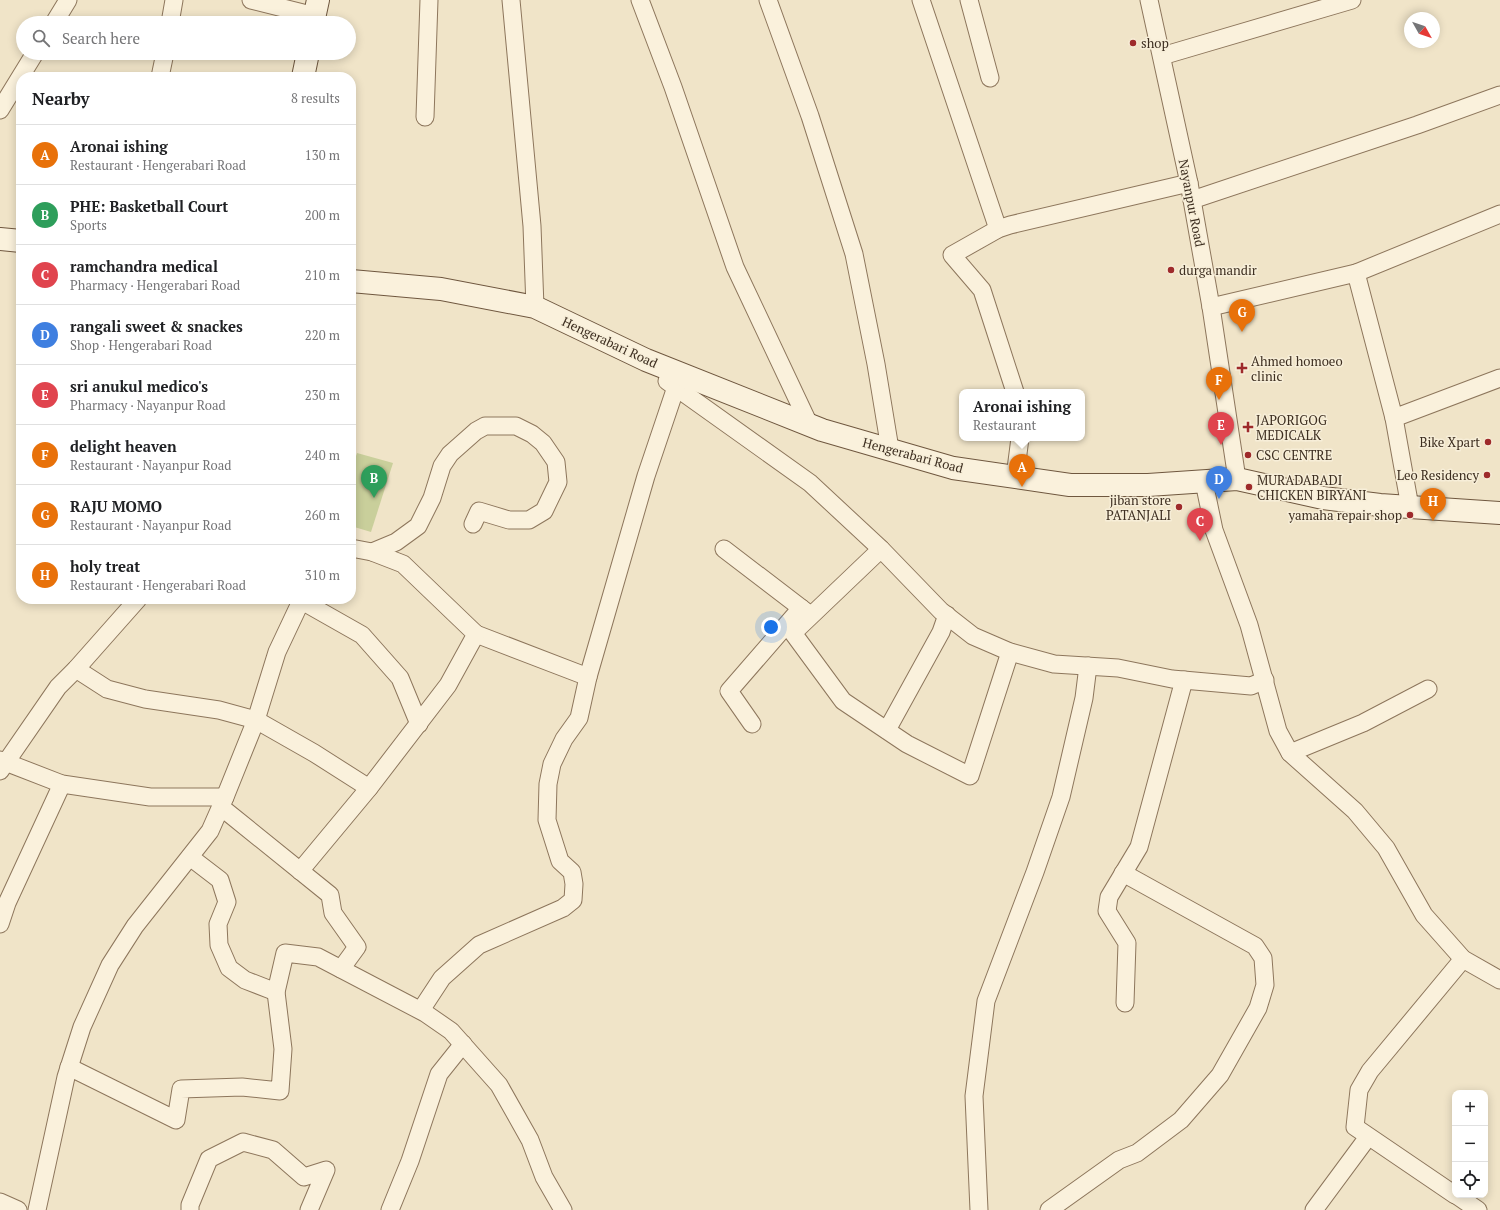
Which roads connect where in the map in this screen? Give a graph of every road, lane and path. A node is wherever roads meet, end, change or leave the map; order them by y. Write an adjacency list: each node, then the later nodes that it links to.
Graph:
1 (68, 0): 13 (street)
2 (174, 0): 14 (street)
3 (251, 0): 12 (street)
4 (430, 0): 26 (street)
5 (511, 0): 35 (street)
6 (640, 0): 42 (street)
7 (768, 0): 44 (street)
8 (920, 0): 30 (street)
9 (969, 0): 22 (street)
10 (1149, 0): 15 (street, Nayanpur Road)
11 (1352, 0): 15 (street)
12 (315, 13)
13 (58, 16)
14 (171, 16)
15 (1162, 56): 27 (street, Nayanpur Road)
16 (31, 60): 19 (street)
17 (164, 60): 20 (street)
18 (307, 60): 21 (main road)
19 (23, 72)
20 (161, 72)
21 (304, 72)
22 (990, 78)
23 (16, 84): 25 (street)
24 (1500, 95): 28 (street)
25 (0, 110)
26 (425, 117)
27 (1189, 183): 28 (street, Nayanpur Road); 30 (street)
28 (1192, 200): 36 (street, Nayanpur Road)
29 (1500, 214): 33 (street)
30 (998, 229): 40 (street)
31 (0, 239): 32 (main road)
32 (16, 241)
33 (1356, 273): 36 (street); 41 (street)
34 (356, 281): 35 (main road, Hengerabari Road)
35 (535, 307): 37 (main road, Hengerabari Road)
36 (1211, 307): 46 (street, Nayanpur Road)
37 (646, 360): 39 (street); 42 (main road, Hengerabari Road)
38 (1500, 378): 41 (street)
39 (676, 387): 53 (street); 64 (street)
40 (1014, 389)
41 (1394, 418): 48 (street)
42 (809, 424): 44 (main road, Hengerabari Road)
43 (1020, 441): 45 (street)
44 (890, 449): 45 (main road, Hengerabari Road)
45 (1015, 477): 47 (main road, Hengerabari Road)
46 (1237, 479): 47 (main road, Hengerabari Road); 48 (main road, Hengerabari Road)
47 (1204, 482): 66 (street)
48 (1410, 507): 49 (main road, Hengerabari Road)
49 (1500, 513)
50 (473, 524): 54 (street)
51 (356, 549): 54 (street)
52 (724, 549): 58 (street)
53 (881, 549): 58 (street); 59 (street)
54 (372, 552): 60 (street)
55 (134, 604): 63 (street)
56 (300, 604): 68 (street)
57 (309, 604): 69 (street)
58 (806, 612): 70 (street); 71 (street)
59 (947, 616): 61 (street); 71 (street)
60 (476, 634): 64 (street); 69 (street)
61 (1010, 652): 62 (street); 71 (street)
62 (1088, 666): 65 (street); 100 (street)
63 (76, 669): 68 (street); 73 (street)
64 (588, 677): 86 (street)
65 (1184, 680): 66 (street); 79 (street)
66 (1265, 680): 72 (street)
67 (1428, 689): 72 (street)
68 (256, 720): 75 (street); 76 (street)
69 (419, 724): 75 (street)
70 (752, 724)
71 (887, 730)
72 (1290, 753): 81 (street)
73 (2, 764): 74 (street)
74 (62, 784): 76 (street); 80 (street)
75 (369, 788): 78 (street)
76 (223, 802): 77 (street); 78 (street)
77 (190, 857): 84 (street); 88 (street)
78 (300, 871): 82 (street)
79 (1124, 873): 85 (street); 101 (street)
80 (0, 924)
81 (1463, 959): 83 (street); 89 (street)
82 (341, 969): 84 (street); 86 (street)
83 (1500, 980)
84 (276, 992): 88 (street)
85 (1125, 1003)
86 (420, 1010): 87 (street)
87 (463, 1044): 98 (street); 99 (street)
88 (70, 1067): 95 (street)
89 (1368, 1137): 90 (street); 93 (street)
90 (1452, 1193)
91 (1460, 1198): 102 (street)
92 (0, 1202): 94 (street)
93 (1317, 1209)
94 (18, 1210)
95 (37, 1210)
96 (190, 1210): 97 (street)
97 (309, 1210)
98 (390, 1210)
99 (562, 1210)
100 (979, 1210)
101 (1049, 1210)
102 (1478, 1210)

